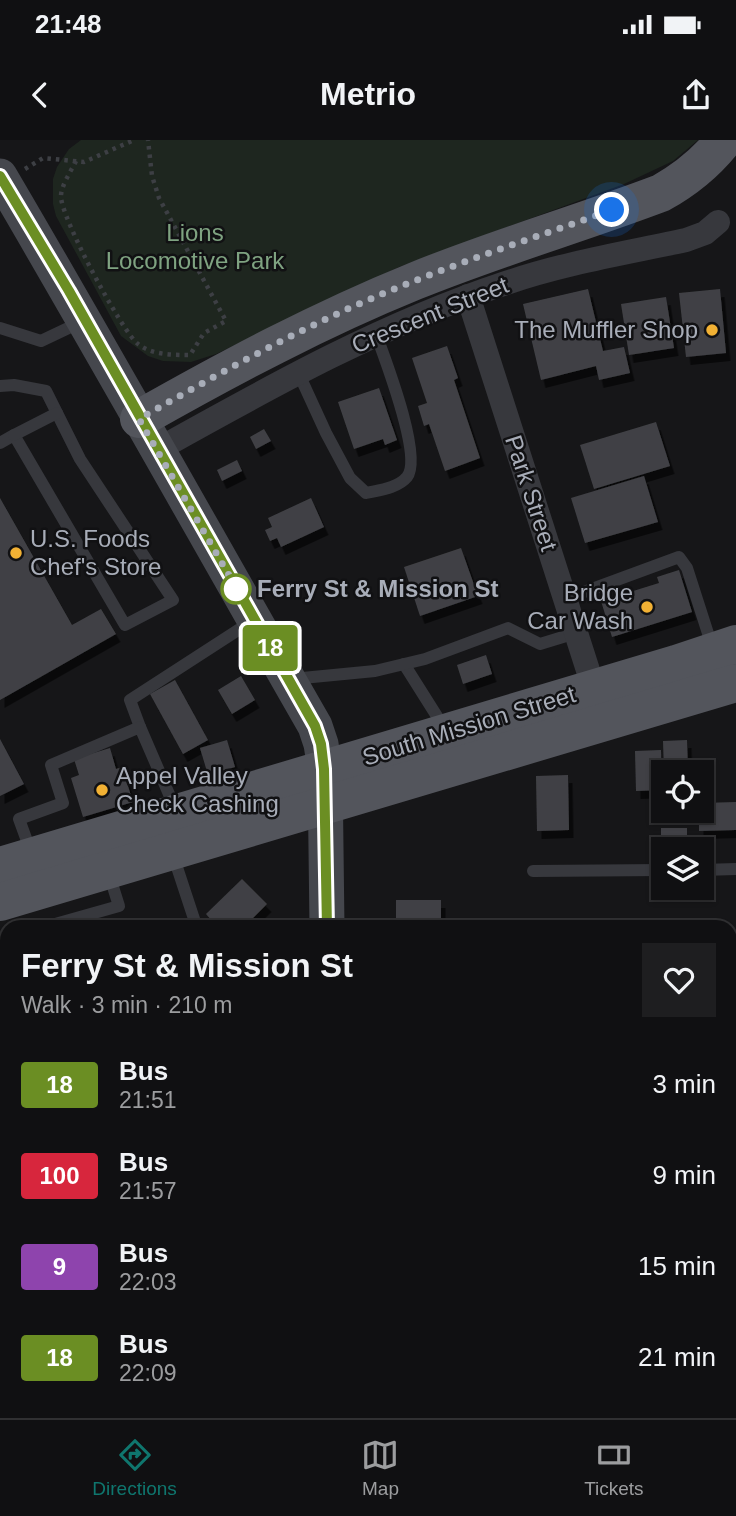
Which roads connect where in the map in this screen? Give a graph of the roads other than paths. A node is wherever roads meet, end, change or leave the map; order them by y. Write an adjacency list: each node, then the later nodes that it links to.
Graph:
1 (724, 140): 11 (main road)
2 (2, 178): 5 (main road)
3 (718, 222): 4 (street, Crescent Street)
4 (468, 296): 7 (street, Crescent Street); 14 (street, Park Street)
5 (84, 320): 6 (lane); 11 (main road)
6 (0, 328)
7 (376, 334): 8 (street, Crescent Street); 8 (lane)
8 (290, 376): 11 (street, Crescent Street)
9 (0, 386): 10 (lane)
10 (57, 413): 12 (lane); 12 (lane)
11 (148, 434): 15 (main road)
12 (14, 435): 13 (lane)
13 (0, 443)
14 (565, 599): 16 (street, Park Street); 17 (lane)
15 (254, 620): 19 (main road); 22 (lane)
16 (576, 633): 18 (lane); 21 (street, Park Street)
17 (725, 648): 21 (main road, South Mission Street)
18 (404, 664): 19 (lane); 23 (lane)
19 (288, 679): 24 (main road)
20 (736, 683): 24 (main road, South Mission Street)
21 (594, 689): 23 (main road, South Mission Street)
22 (140, 727): 25 (lane); 27 (lane)
23 (448, 733): 24 (main road, South Mission Street)
24 (325, 787): 25 (main road, South Mission Street); 26 (main road, South Mission Street); 36 (main road)
25 (177, 813): 27 (main road, South Mission Street)
26 (172, 851): 29 (main road, South Mission Street); 35 (lane)
27 (16, 861)
28 (736, 869): 31 (lane)
29 (108, 870): 33 (main road, South Mission Street); 34 (lane)
30 (651, 870): 32 (lane)
31 (714, 870)
32 (533, 871)
33 (0, 902)
34 (70, 920)
35 (194, 920)
36 (327, 920)

